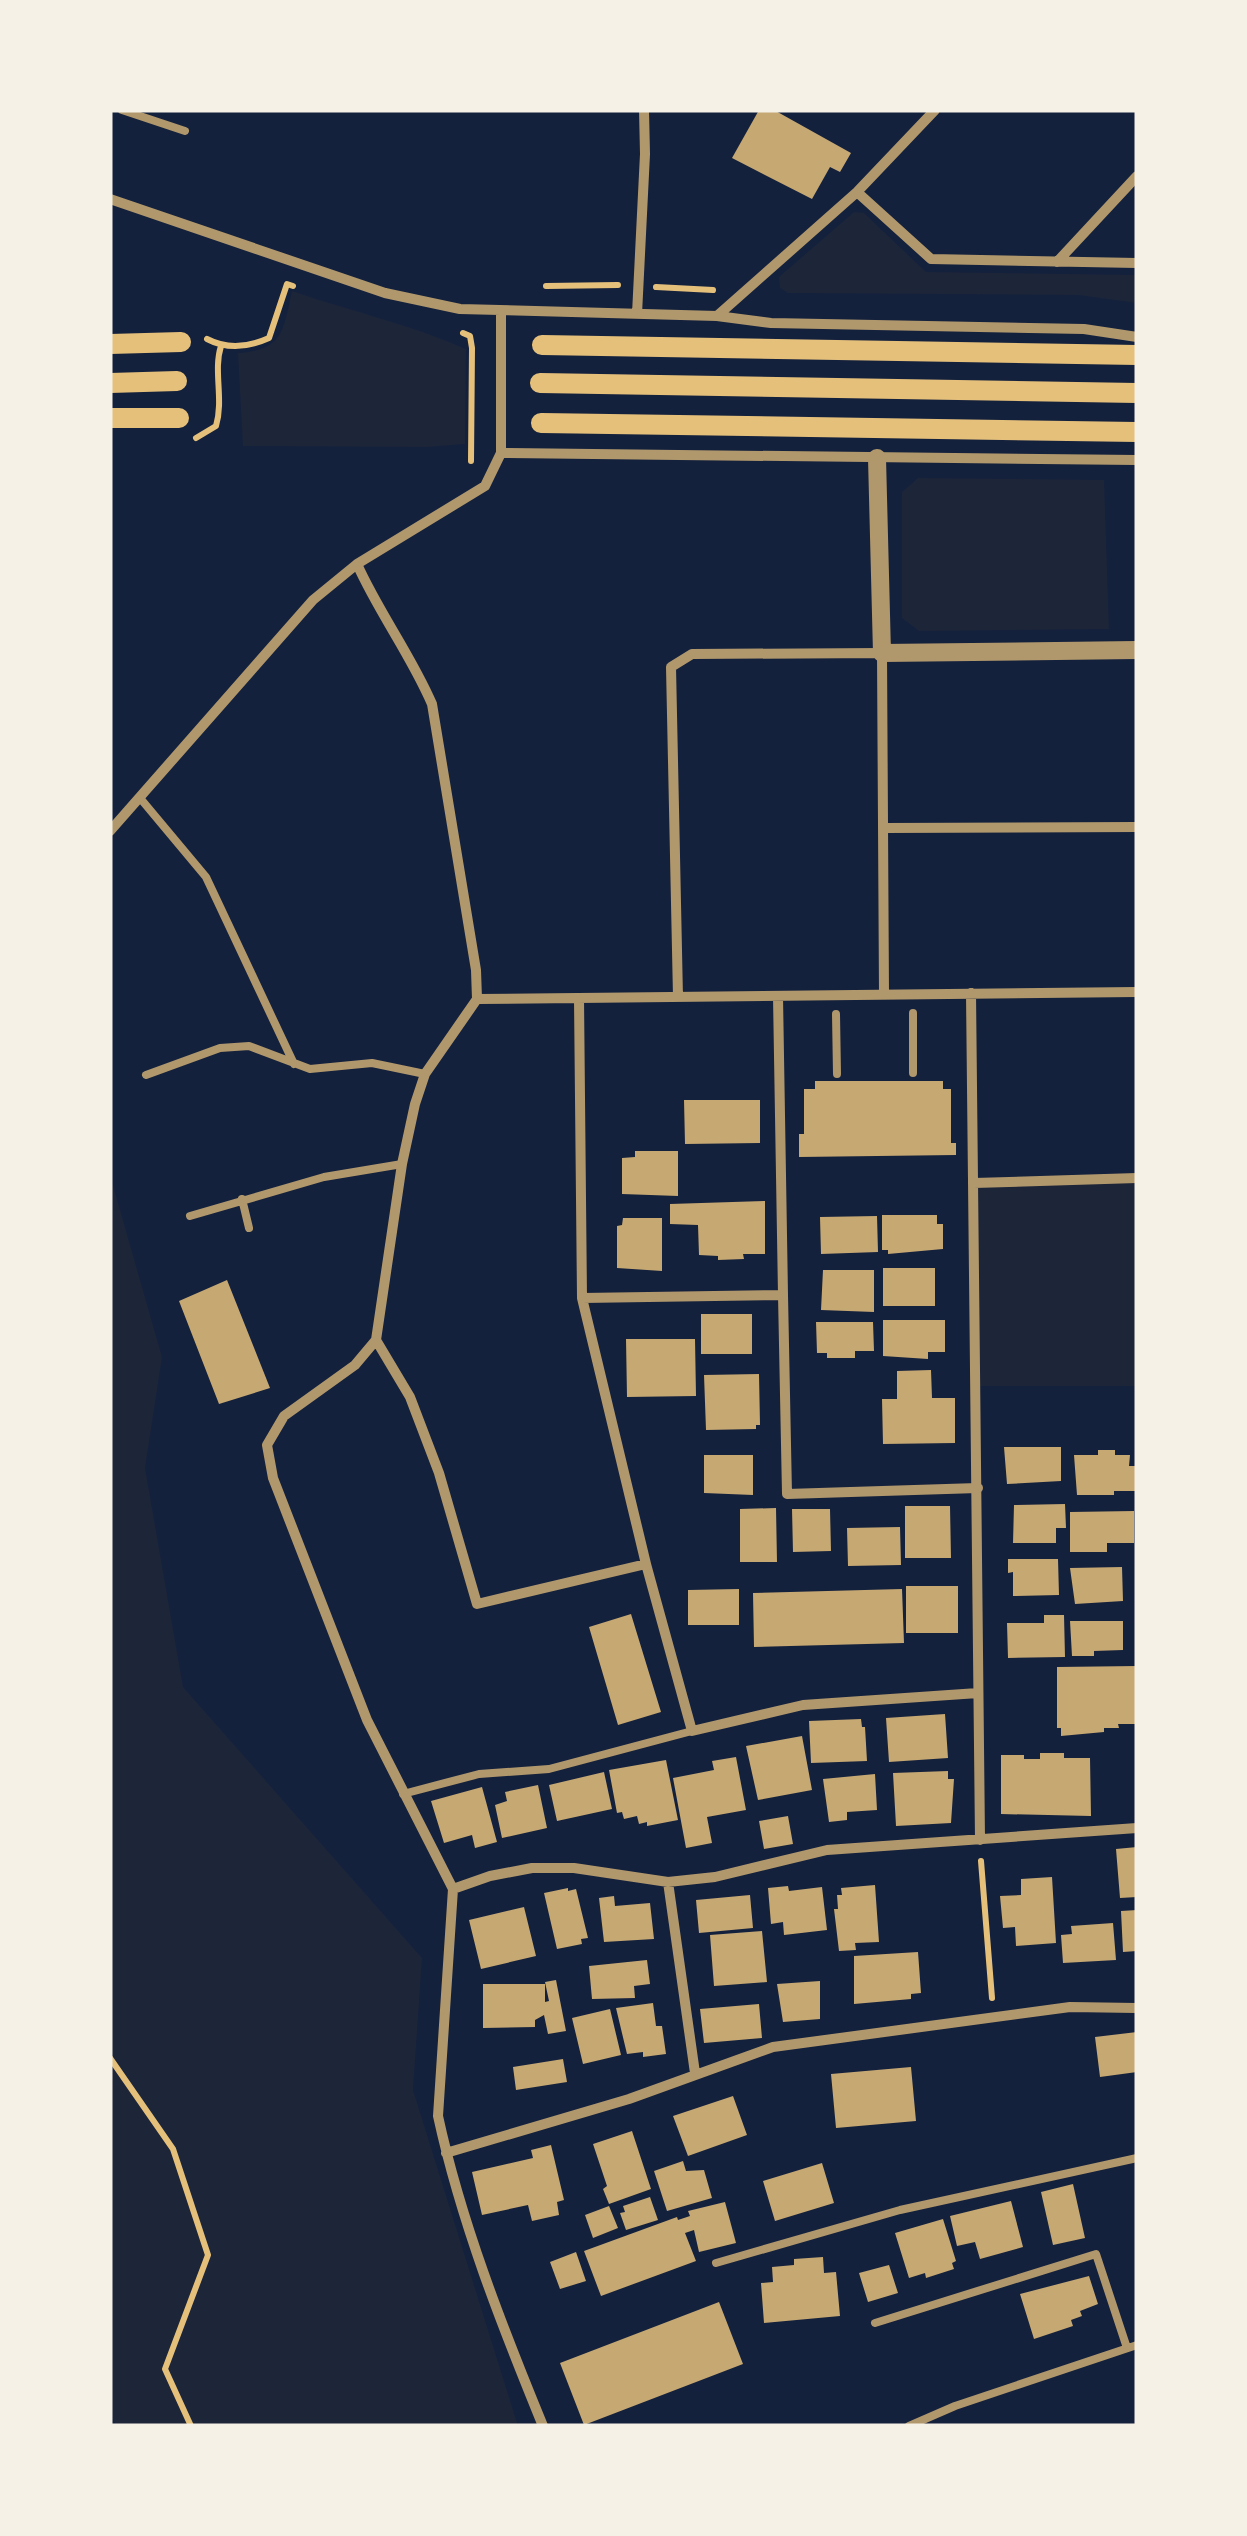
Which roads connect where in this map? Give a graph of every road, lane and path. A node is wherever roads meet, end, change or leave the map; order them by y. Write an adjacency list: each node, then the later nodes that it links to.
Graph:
1 (122, 110): 4 (lane)
2 (644, 110): 11 (street)
3 (935, 110): 6 (street)
4 (185, 132)
5 (1137, 176): 8 (street)
6 (856, 192): 8 (street); 13 (street)
7 (110, 198): 14 (street)
8 (1056, 262): 9 (street)
9 (1137, 263)
10 (542, 286): 11 (path)
11 (638, 286): 13 (path); 15 (street)
12 (302, 289): 19 (path)
13 (740, 295): 16 (street)
14 (502, 311): 15 (street); 31 (street)
15 (637, 314): 16 (street)
16 (716, 316): 18 (street)
17 (454, 330): 34 (path)
18 (1137, 337)
19 (190, 338): 20 (main road)
20 (110, 344)
21 (542, 344): 22 (main road)
22 (1137, 355)
23 (177, 380): 24 (main road)
24 (110, 383)
25 (540, 383): 26 (main road)
26 (1137, 393)
27 (110, 418): 28 (main road)
28 (179, 418)
29 (541, 423): 30 (main road)
30 (1137, 432)
31 (501, 453): 32 (street); 35 (street)
32 (877, 458): 33 (street); 37 (street)
33 (1137, 460)
34 (470, 470)
35 (357, 564): 38 (street); 48 (street)
36 (1137, 650): 37 (street)
37 (882, 653): 40 (street); 46 (street)
38 (140, 798): 41 (street); 51 (lane)
39 (1137, 827): 40 (street)
40 (884, 828): 44 (street)
41 (110, 831)
42 (1137, 992): 43 (street)
43 (971, 994): 44 (street); 58 (street)
44 (884, 995): 45 (street)
45 (778, 996): 46 (street); 62 (street)
46 (678, 997): 47 (street)
47 (578, 998): 48 (street); 63 (street)
48 (477, 999): 52 (street)
49 (913, 1013): 54 (lane)
50 (836, 1014): 53 (lane)
51 (294, 1064): 52 (lane); 55 (lane)
52 (425, 1074): 56 (street)
53 (837, 1074)
54 (913, 1074)
55 (146, 1075)
56 (402, 1164): 59 (lane); 64 (street)
57 (1137, 1178): 58 (street)
58 (974, 1182): 65 (street)
59 (242, 1199): 60 (lane); 61 (lane)
60 (190, 1216)
61 (249, 1228)
62 (782, 1296): 63 (street); 65 (street)
63 (582, 1298): 66 (street)
64 (376, 1340): 66 (street); 69 (street)
65 (978, 1488): 67 (street)
66 (646, 1564): 68 (street)
67 (978, 1693): 68 (street); 71 (street)
68 (692, 1731): 69 (lane)
69 (404, 1794): 73 (street)
70 (1137, 1828): 71 (street)
71 (980, 1840): 72 (street); 75 (path)
72 (668, 1882): 73 (street); 77 (street)
73 (452, 1890): 78 (street)
74 (1137, 2008): 75 (street)
75 (993, 2018): 77 (street)
76 (110, 2058): 83 (path)
77 (696, 2074): 78 (street)
78 (446, 2152): 84 (street)
79 (1137, 2158): 80 (lane)
80 (716, 2263)
81 (875, 2323): 82 (lane)
82 (1132, 2346): 85 (lane)
83 (191, 2426)
84 (543, 2426)
85 (909, 2426)

